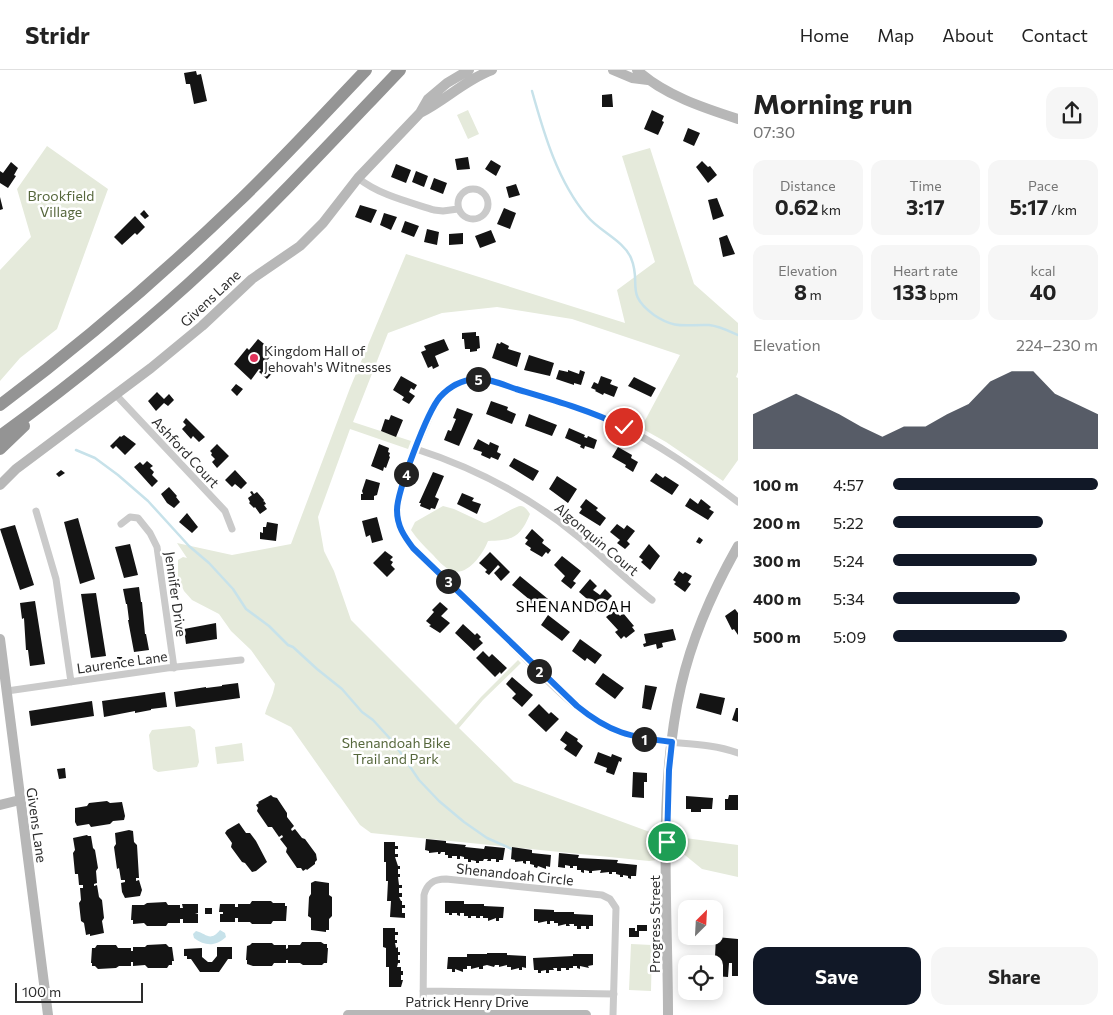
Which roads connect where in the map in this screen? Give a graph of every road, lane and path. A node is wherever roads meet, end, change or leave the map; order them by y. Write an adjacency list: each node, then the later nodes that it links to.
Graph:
1 (366, 70): 14 (highway)
2 (400, 70): 13 (highway)
3 (469, 70): 8 (street, Givens Lane)
4 (492, 70): 8 (street, Givens Lane)
5 (613, 70): 7 (street)
6 (637, 70): 7 (street)
7 (648, 80): 9 (street)
8 (420, 113): 10 (street, Givens Lane)
9 (738, 119)
10 (358, 178): 11 (street); 12 (street, Givens Lane)
11 (458, 209): 11 (street)
12 (116, 395): 18 (street, Givens Lane); 22 (street, Ashford Court)
13 (53, 397): 15 (highway); 16 (highway)
14 (1, 404)
15 (0, 436)
16 (0, 449)
17 (416, 449): 19 (street); 24 (street, Algonquin Court); 30 (street)
18 (0, 485)
19 (738, 502)
20 (36, 511): 28 (street)
21 (121, 524): 27 (street, Jennifer Drive)
22 (232, 529)
23 (738, 546): 30 (street, Progress Street)
24 (652, 600)
25 (0, 639): 29 (street, Givens Lane)
26 (241, 660): 27 (street, Laurence Lane)
27 (174, 668): 28 (street, Laurence Lane)
28 (70, 682): 29 (street, Laurence Lane)
29 (6, 691): 32 (street, Givens Lane)
30 (672, 742): 31 (street); 41 (street, Progress Street)
31 (738, 753)
32 (20, 800): 33 (street); 37 (street, Givens Lane)
33 (0, 805)
34 (423, 991): 35 (street); 35 (street, Shenandoah Circle); 36 (street, Shenandoah Circle)
35 (614, 994): 40 (street, Shenandoah Circle)
36 (423, 1014): 38 (street, Patrick Henry Drive); 39 (street, Patrick Henry Drive)
37 (48, 1015)
38 (348, 1015)
39 (586, 1015)
40 (613, 1015)
41 (668, 1015)

